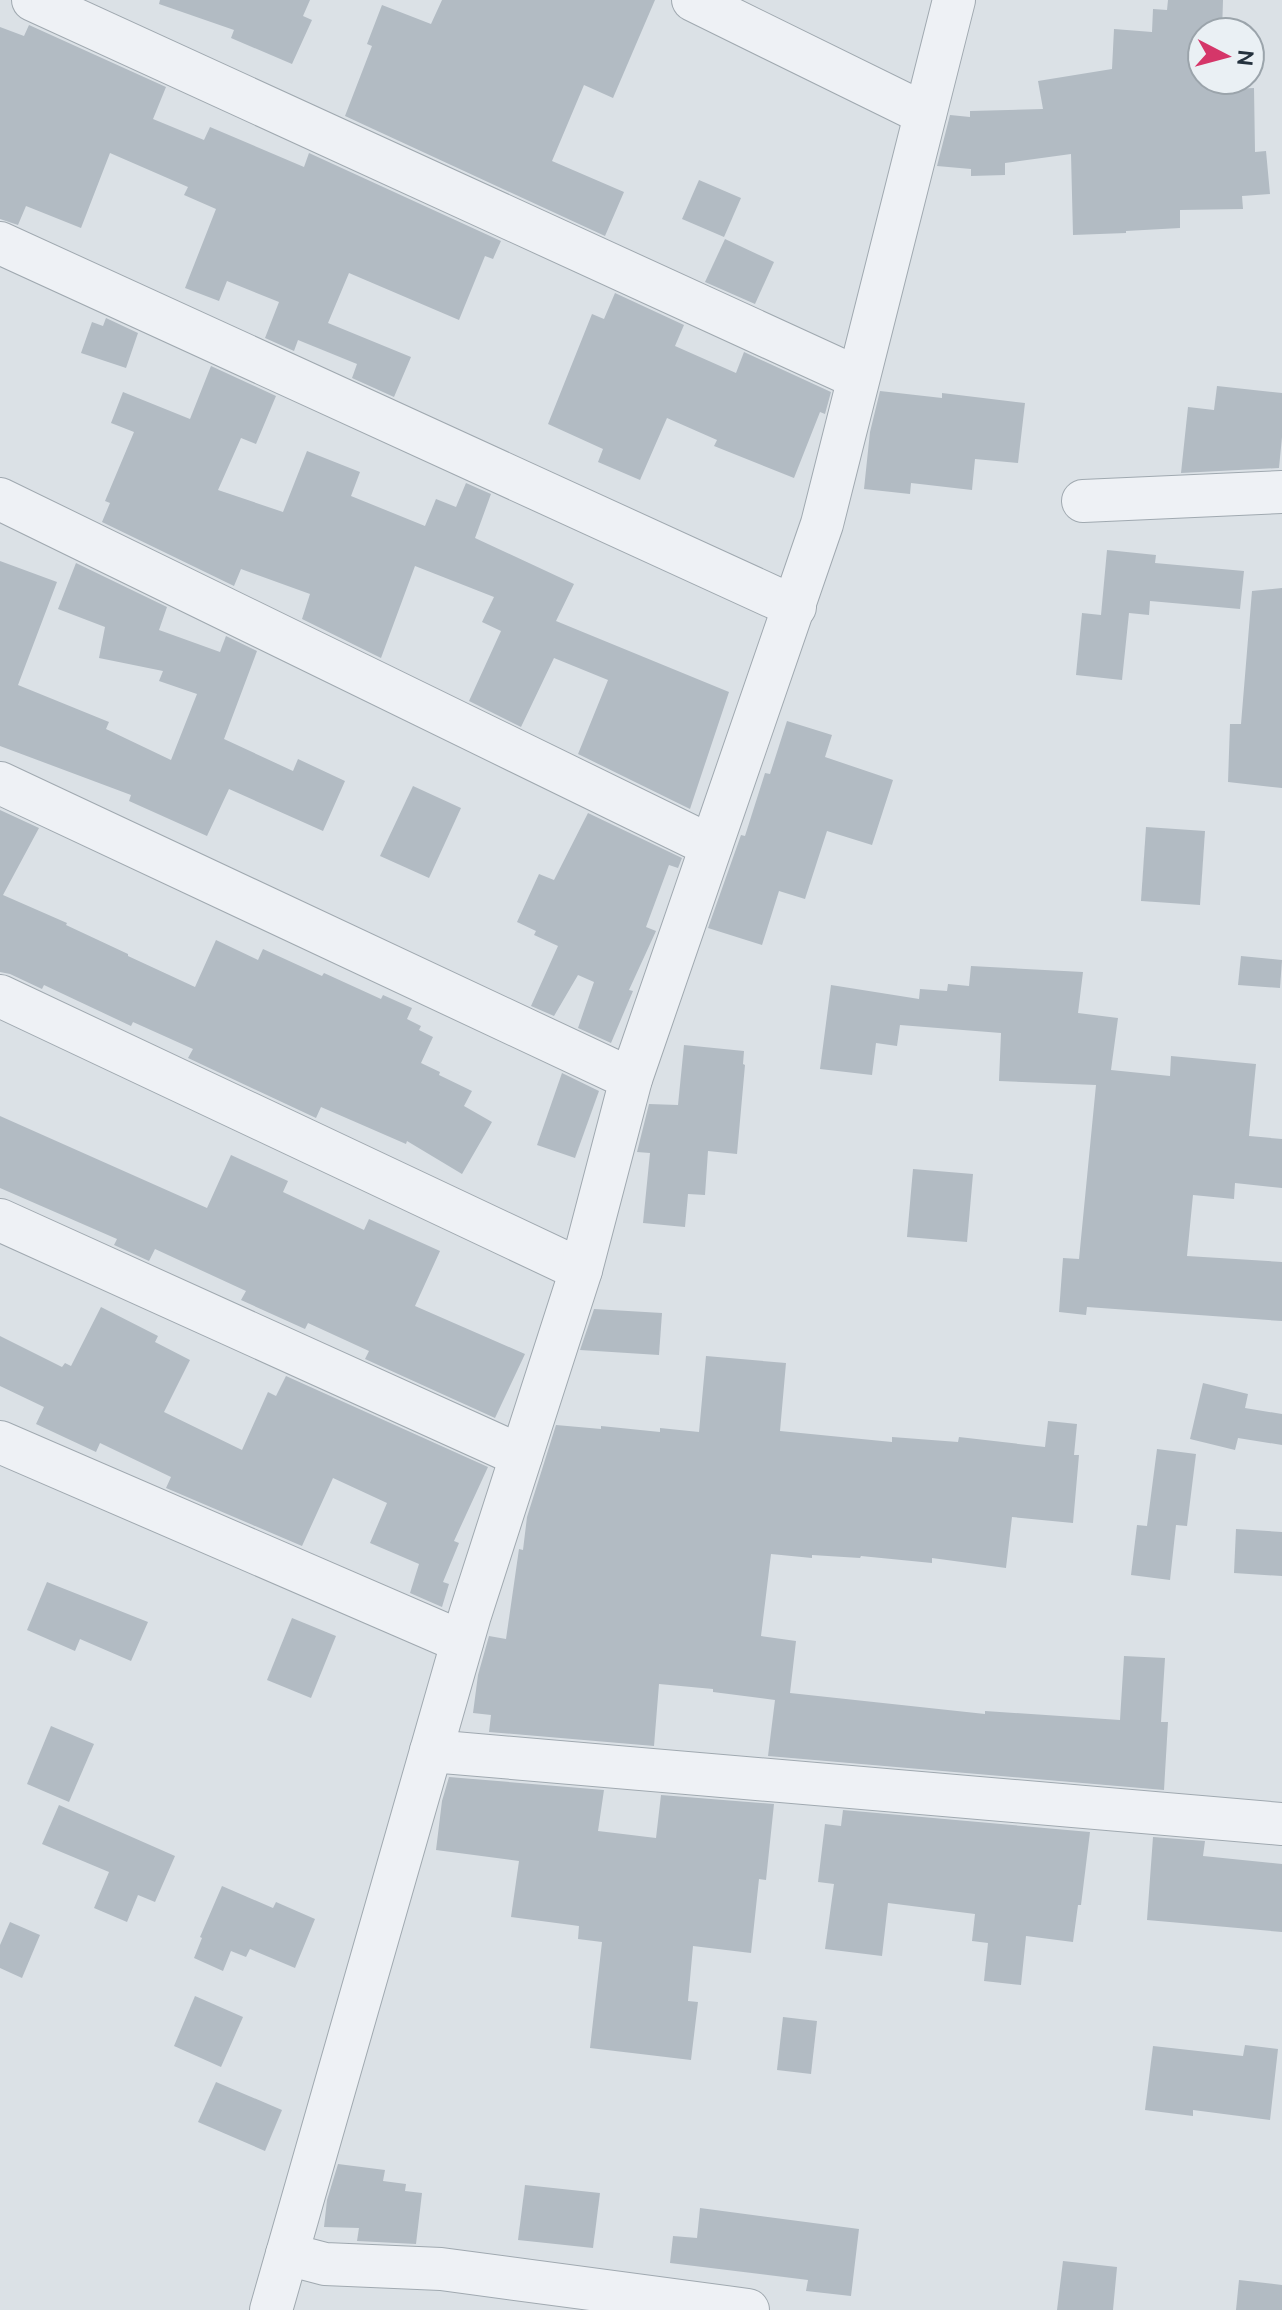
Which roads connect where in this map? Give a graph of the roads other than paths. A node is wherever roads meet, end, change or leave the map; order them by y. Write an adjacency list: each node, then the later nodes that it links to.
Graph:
1 (33, 0): 6 (street)
2 (693, 0): 4 (street)
3 (954, 0): 4 (street)
4 (925, 114): 6 (street)
5 (0, 243): 10 (street)
6 (858, 378): 10 (street)
7 (1282, 492): 9 (street)
8 (0, 499): 12 (street)
9 (1083, 501)
10 (795, 607): 12 (street)
11 (0, 783): 14 (street)
12 (711, 846): 14 (street)
13 (0, 996): 16 (street)
14 (631, 1079): 16 (street)
15 (0, 1220): 18 (street)
16 (581, 1270): 18 (street)
17 (0, 1442): 19 (street)
18 (521, 1456): 19 (street)
19 (462, 1642): 20 (street)
20 (431, 1751): 21 (street); 22 (street)
21 (1282, 1824)
22 (287, 2254): 23 (street); 24 (street)
23 (271, 2310)
24 (748, 2310)

